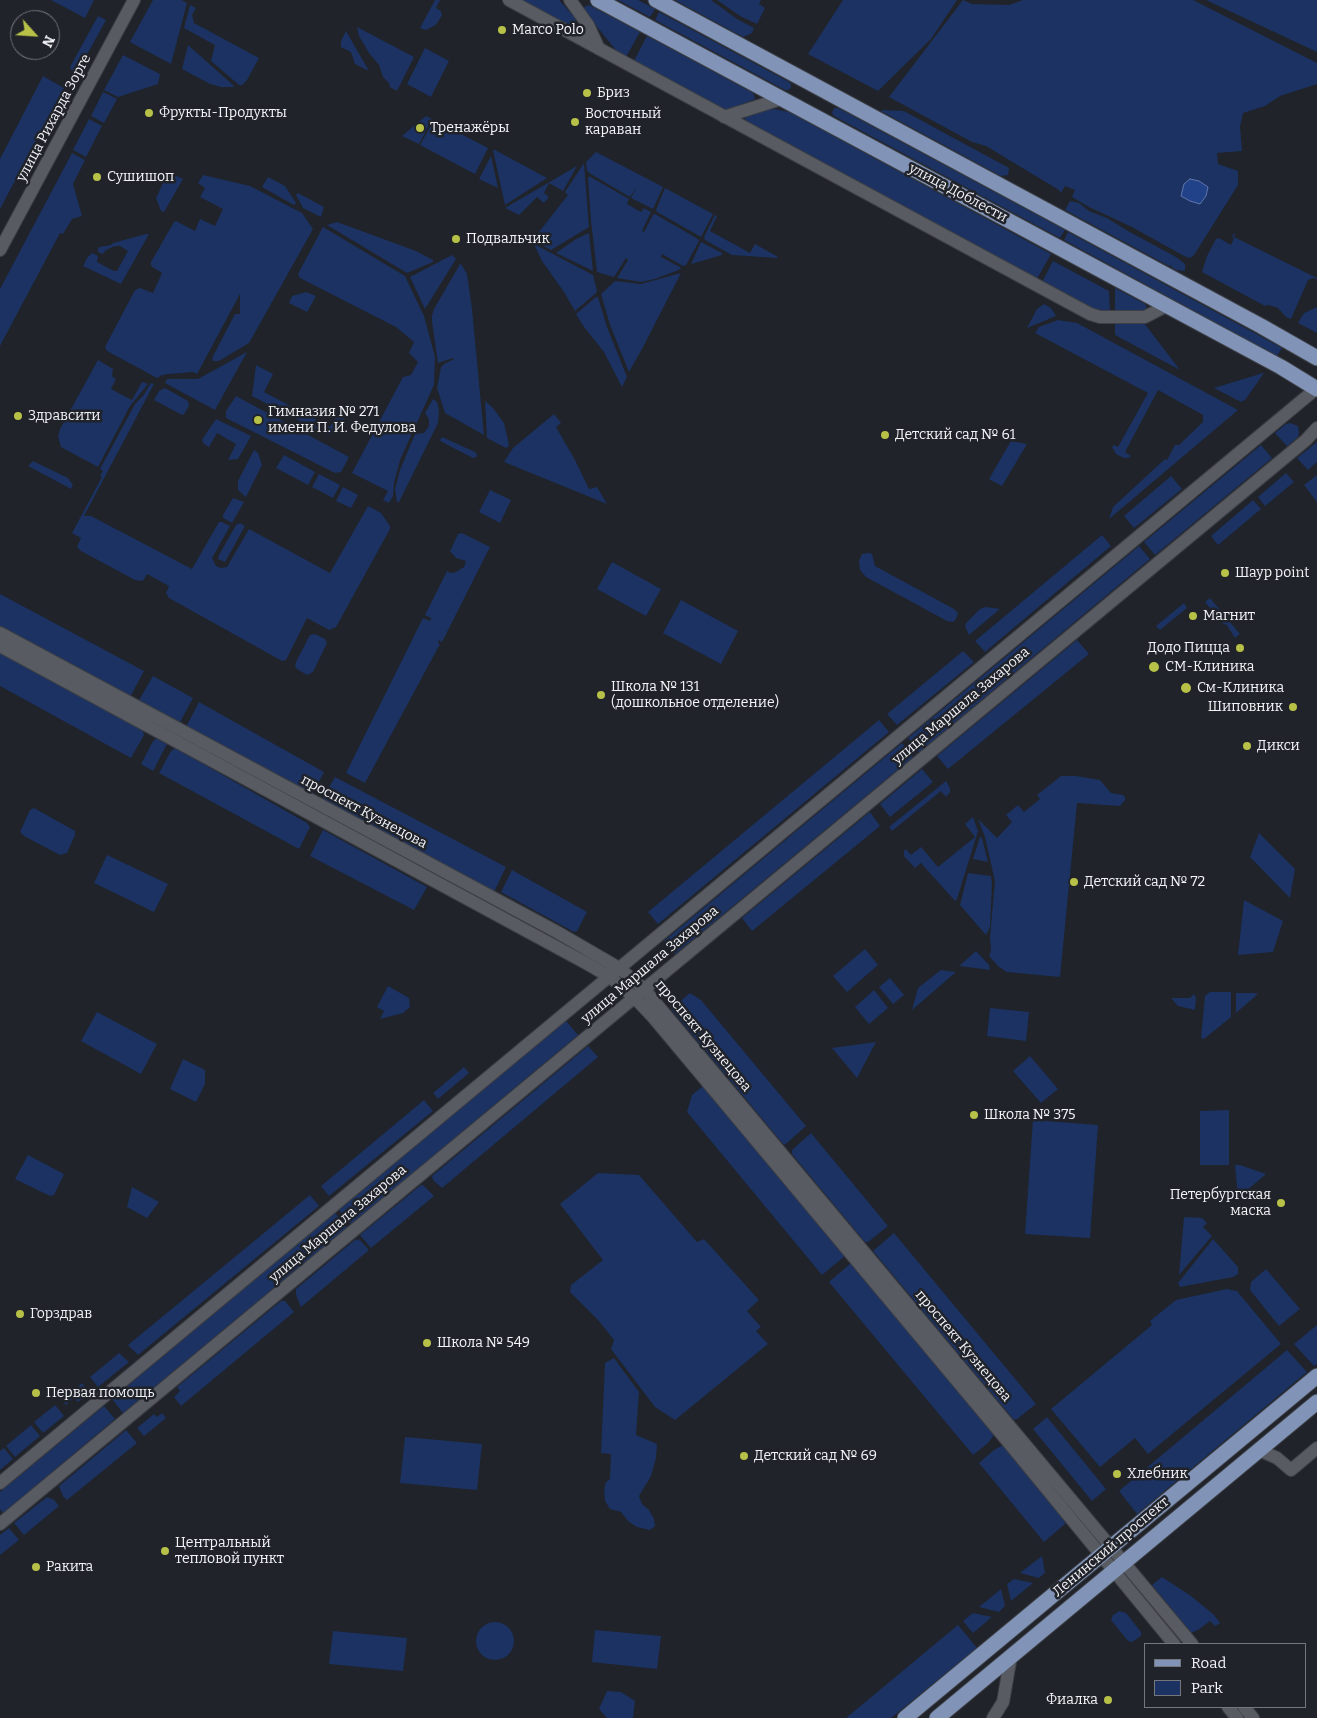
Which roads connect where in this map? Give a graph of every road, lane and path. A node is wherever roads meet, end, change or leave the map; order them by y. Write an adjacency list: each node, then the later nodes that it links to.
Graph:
1 (134, 0): 12 (street, улица Рихарда Зорге)
2 (509, 0): 6 (street)
3 (570, 0): 6 (street)
4 (598, 0): 8 (main road, улица Доблести)
5 (656, 0): 7 (main road, улица Доблести)
6 (599, 49): 10 (street)
7 (796, 76): 8 (main road); 9 (main road, улица Доблести)
8 (783, 99): 10 (street); 11 (main road, улица Доблести)
9 (840, 100): 11 (main road); 14 (main road, улица Доблести)
10 (724, 117): 13 (street)
11 (827, 122): 13 (main road, улица Доблести)
12 (0, 250)
13 (1166, 306): 15 (main road, улица Доблести)
14 (1317, 358)
15 (1317, 388): 19 (street, улица Маршала Захарова)
16 (1317, 428): 20 (street, улица Маршала Захарова)
17 (0, 633): 19 (street, проспект Кузнецова)
18 (0, 646): 19 (street, проспект Кузнецова)
19 (614, 972): 20 (street, проспект Кузнецова); 25 (street, улица Маршала Захарова)
20 (639, 993): 26 (street, улица Маршала Захарова); 27 (street, проспект Кузнецова)
21 (1317, 1376): 27 (main road, Ленинский проспект)
22 (1317, 1402): 24 (main road, Ленинский проспект)
23 (1317, 1448): 24 (street)
24 (1259, 1450): 28 (main road, Ленинский проспект)
25 (0, 1483)
26 (0, 1524)
27 (1106, 1551): 28 (street, проспект Кузнецова); 34 (main road, Ленинский проспект)
28 (1119, 1567): 29 (street, проспект Кузнецова); 30 (street, проспект Кузнецова); 31 (main road, Ленинский проспект)
29 (1173, 1643)
30 (1191, 1643)
31 (1011, 1656): 35 (main road, Ленинский проспект); 36 (street)
32 (1229, 1708): 37 (street)
33 (1245, 1708): 38 (street)
34 (905, 1718)
35 (937, 1718)
36 (992, 1718)
37 (1237, 1718)
38 (1253, 1718)

